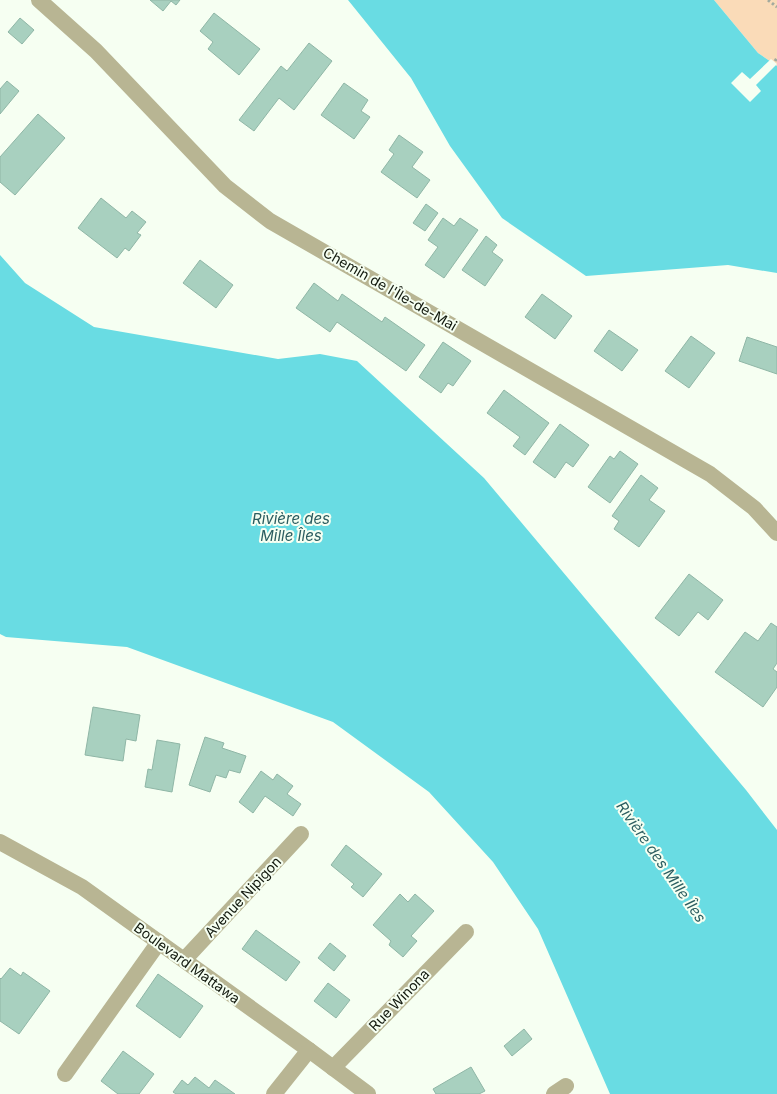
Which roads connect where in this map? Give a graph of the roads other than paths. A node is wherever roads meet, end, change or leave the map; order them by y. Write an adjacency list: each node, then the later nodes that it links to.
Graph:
1 (39, 0): 2 (street, Chemin de l'Île-de-Mai)
2 (777, 533)
3 (301, 834): 7 (street, Avenue Nipigon)
4 (0, 842): 6 (street, Boulevard Mattawa)
5 (466, 932): 9 (street, Rue Winona)
6 (159, 942): 7 (street, Boulevard Mattawa); 10 (street)
7 (184, 960): 8 (street, Boulevard Mattawa)
8 (310, 1050): 9 (street, Boulevard Mattawa); 11 (street)
9 (333, 1068): 12 (street, Boulevard Mattawa)
10 (65, 1074)
11 (274, 1094)
12 (368, 1094)

